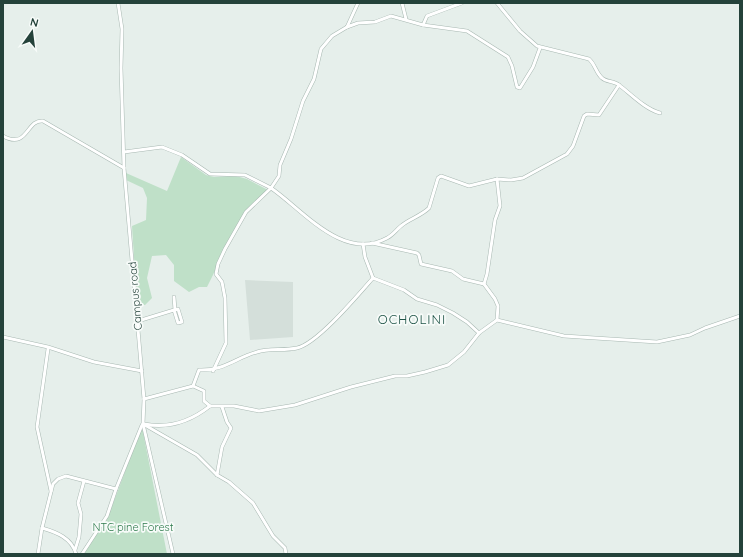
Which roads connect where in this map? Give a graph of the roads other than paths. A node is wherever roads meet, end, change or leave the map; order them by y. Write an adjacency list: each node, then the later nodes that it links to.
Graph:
1 (118, 3): 13 (street, Campus road)
2 (358, 3): 8 (street)
3 (402, 3): 6 (street)
4 (462, 3): 7 (street)
5 (497, 3): 9 (street)
6 (406, 19): 7 (street); 8 (street)
7 (423, 25): 9 (street)
8 (347, 27): 16 (street)
9 (540, 48): 10 (street)
10 (619, 85): 11 (street); 15 (street)
11 (660, 113)
12 (3, 136): 14 (street)
13 (124, 152): 14 (street, Campus road); 16 (street)
14 (124, 168): 24 (street, Campus road)
15 (497, 179): 17 (street); 20 (street)
16 (270, 188): 18 (street); 30 (street)
17 (372, 243): 18 (street); 20 (street)
18 (363, 244): 19 (street)
19 (373, 278): 26 (street); 30 (street)
20 (484, 284): 23 (street)
21 (174, 297): 24 (street)
22 (740, 316): 23 (street)
23 (497, 320): 26 (street)
24 (138, 321): 29 (street, Campus road)
25 (3, 333): 27 (street)
26 (478, 333): 34 (street)
27 (3, 337): 29 (street)
28 (48, 349): 39 (street)
29 (142, 371): 32 (street, Campus road)
30 (213, 371): 31 (street)
31 (193, 386): 32 (street); 33 (street)
32 (144, 399): 35 (street, Campus road)
33 (210, 406): 34 (street); 35 (street)
34 (222, 407): 36 (street)
35 (143, 424): 36 (street); 38 (street); 45 (street)
36 (217, 475): 46 (street)
37 (84, 481): 38 (street); 39 (street); 41 (street)
38 (116, 489): 44 (street)
39 (51, 491): 40 (street)
40 (42, 528): 41 (street); 42 (street)
41 (75, 550): 43 (street)
42 (38, 554)
43 (76, 554)
44 (82, 554)
45 (173, 554)
46 (286, 554)

